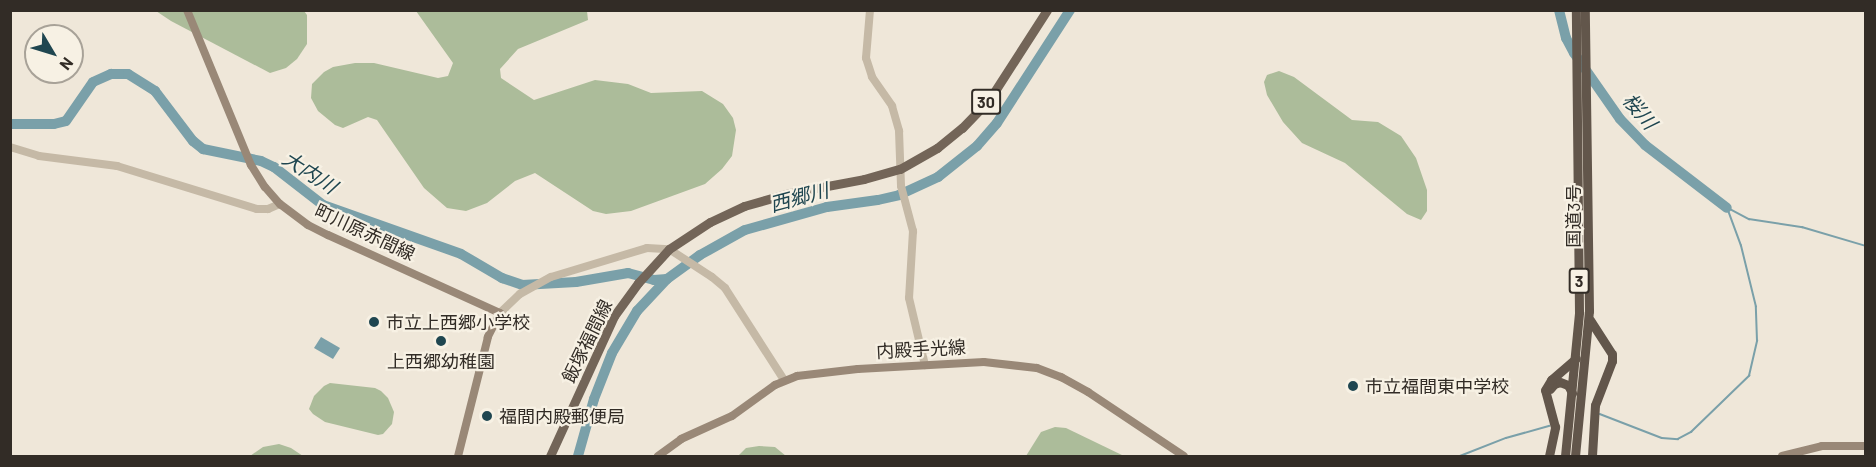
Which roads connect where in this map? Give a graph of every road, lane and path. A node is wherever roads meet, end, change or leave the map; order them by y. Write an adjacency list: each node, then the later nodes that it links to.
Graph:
1 (187, 10): 10 (main road, 町川原赤間線)
2 (870, 10): 9 (street)
3 (1047, 10): 9 (main road, 飯塚福間線 / 30)
4 (1576, 10): 6 (highway, 国道3号 / 3)
5 (1585, 10): 6 (highway, 国道3号 / 3)
6 (1581, 27): 7 (highway, 国道3号 / 3)
7 (1583, 104): 12 (highway, 国道3号 / 3); 15 (highway, 国道3号 / 3)
8 (10, 147): 10 (street)
9 (900, 169): 11 (main road, 飯塚福間線 / 30); 16 (street)
10 (280, 204): 13 (main road, 町川原赤間線)
11 (669, 249): 13 (street); 17 (street); 22 (main road, 飯塚福間線 / 30)
12 (1589, 312): 14 (highway); 15 (highway, 国道3号 / 3)
13 (500, 313): 21 (main road)
14 (1608, 348): 15 (highway); 27 (highway)
15 (1581, 357): 18 (highway, 国道3号 / 3); 19 (highway); 26 (highway, 国道3号 / 3)
16 (925, 365): 17 (main road, 内殿手光線); 24 (main road, 内殿手光線)
17 (784, 380): 23 (main road, 内殿手光線)
18 (1573, 398): 19 (highway); 26 (highway, 国道3号 / 3)
19 (1551, 409): 25 (highway)
20 (1866, 446): 28 (main road)
21 (458, 456)
22 (550, 456)
23 (658, 456)
24 (1184, 456)
25 (1549, 456)
26 (1572, 456)
27 (1592, 456)
28 (1782, 456)

